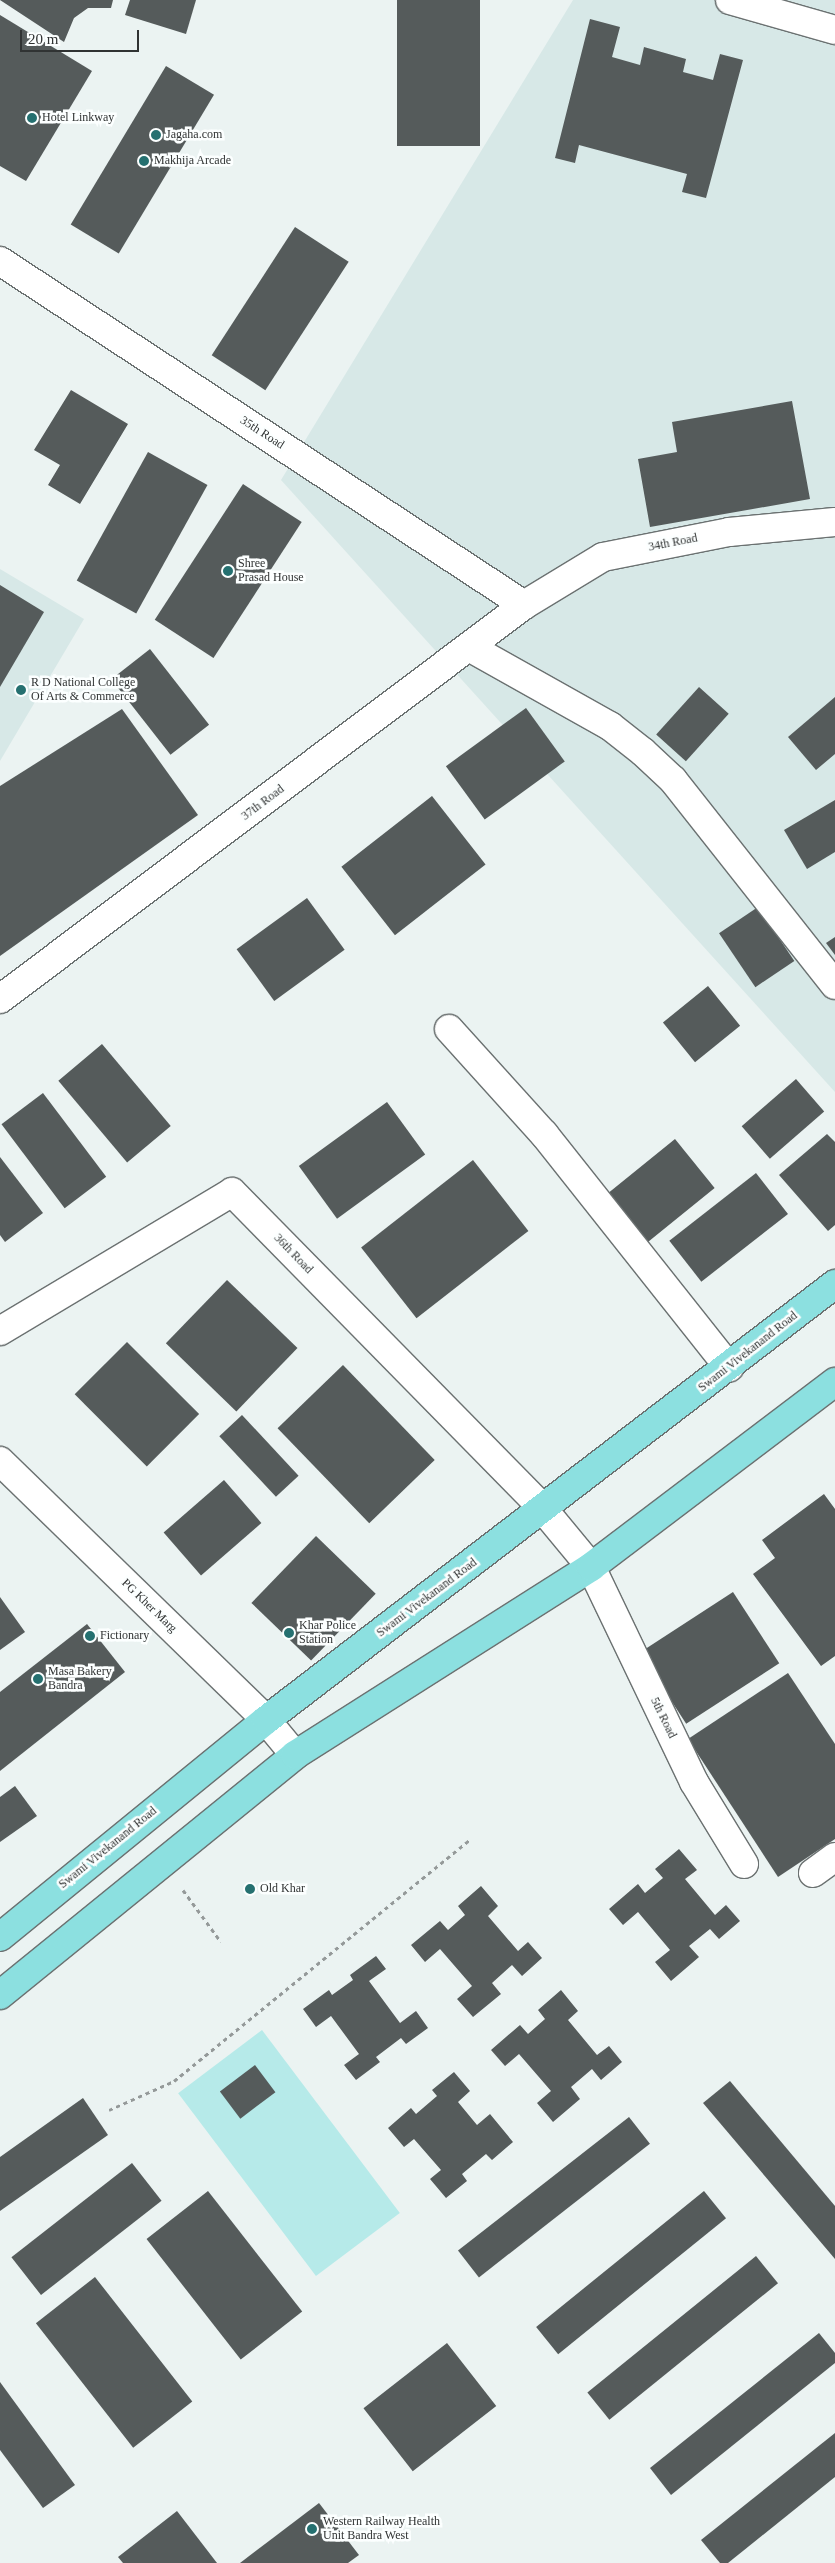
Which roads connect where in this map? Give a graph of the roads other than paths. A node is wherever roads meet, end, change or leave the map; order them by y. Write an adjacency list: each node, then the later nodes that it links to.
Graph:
1 (730, 0): 2 (street)
2 (835, 30)
3 (0, 261): 5 (street, 35th Road)
4 (835, 522): 5 (street, 34th Road)
5 (524, 605): 6 (street, 37th Road)
6 (469, 647): 7 (street); 8 (street, 37th Road)
7 (835, 985)
8 (0, 999)
9 (449, 1029): 12 (street)
10 (835, 1284): 12 (main road, Swami Vivekanand Road)
11 (0, 1331): 15 (street, 36th Road)
12 (729, 1367): 15 (main road, Swami Vivekanand Road)
13 (835, 1382): 16 (main road)
14 (0, 1462): 17 (street, PG Kher Marg)
15 (543, 1509): 16 (street, 5th Road); 17 (main road, Swami Vivekanand Road)
16 (591, 1567): 18 (main road); 20 (street, 5th Road)
17 (266, 1720): 18 (street, PG Kher Marg); 22 (main road, Swami Vivekanand Road)
18 (295, 1755): 23 (main road)
19 (835, 1857): 21 (street)
20 (744, 1864)
21 (813, 1873)
22 (0, 1937)
23 (0, 1995)

